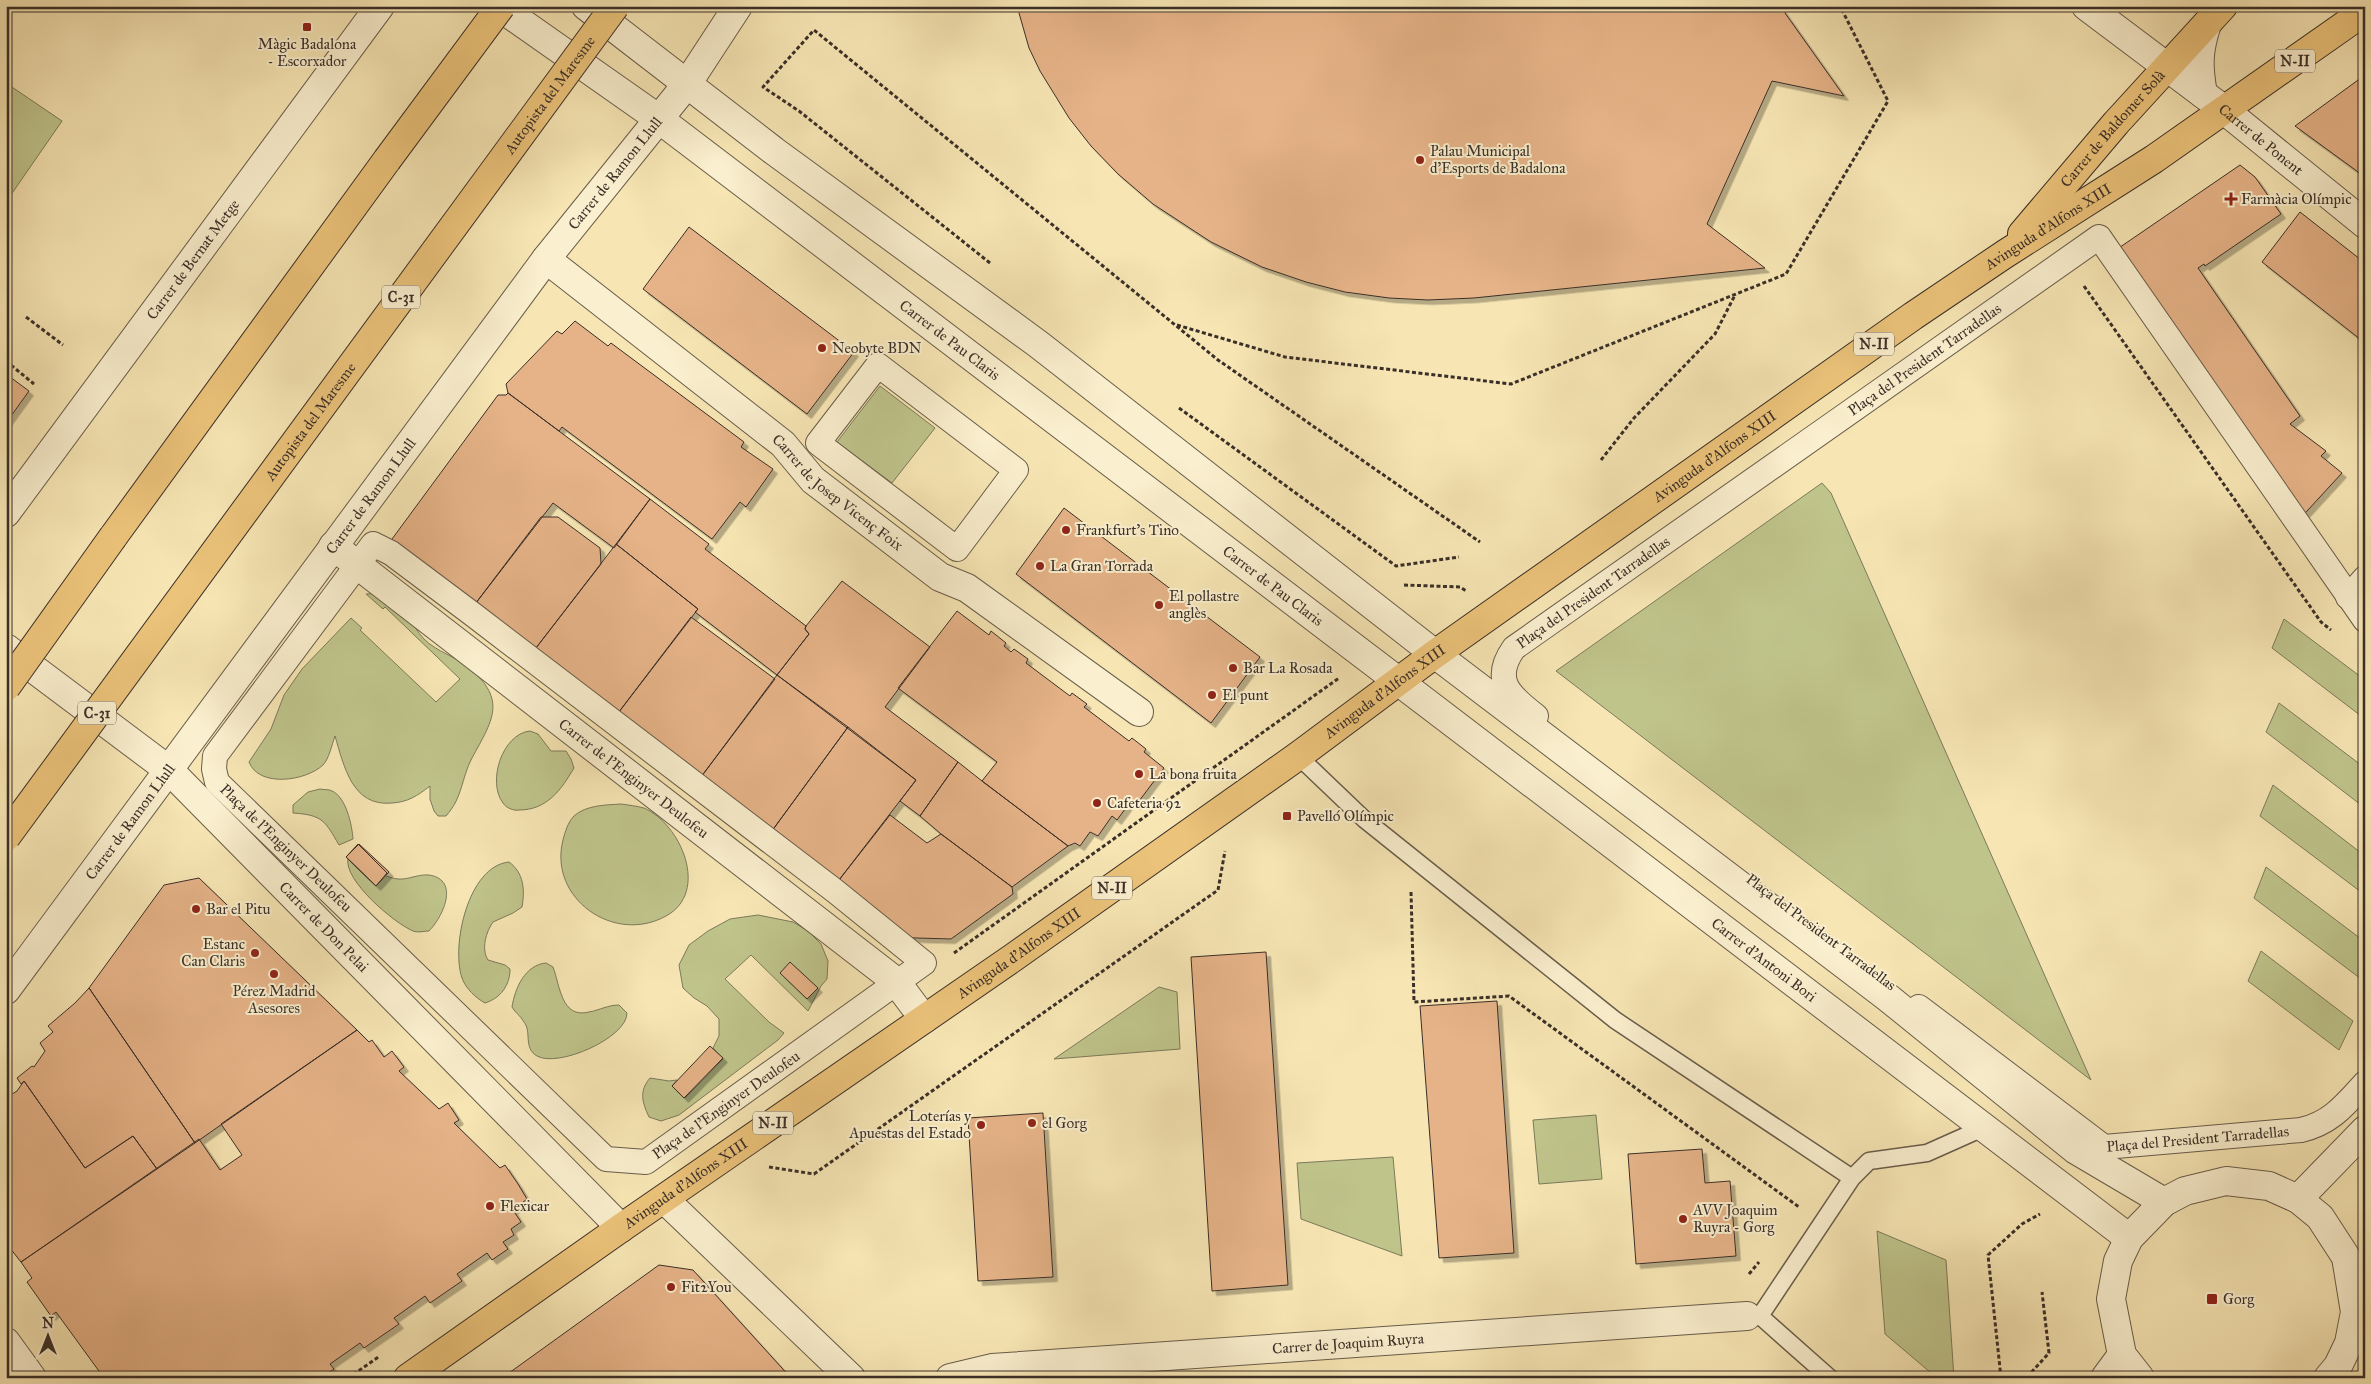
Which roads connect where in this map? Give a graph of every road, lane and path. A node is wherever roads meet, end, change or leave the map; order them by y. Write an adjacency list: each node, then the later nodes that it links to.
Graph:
1 (380, 6): 28 (street, Carrer de Bernat Metge)
2 (500, 6): 13 (street, Carrer de Pau Claris); 43 (main road, bridge)
3 (586, 6): 11 (street)
4 (615, 6): 47 (main road, Autopista del Maresme / C-31, bridge)
5 (738, 6): 11 (street, Carrer de Ramon Llull)
6 (1840, 6): 19 (path)
7 (2086, 6): 10 (street, Carrer de Ponent)
8 (2365, 11): 12 (main road, Avinguda d'Alfons XIII / N-II)
9 (2215, 15): 10 (main road, Carrer de Baldomer Solà / N-II); 12 (street, Carrer de Ponent)
10 (2166, 68): 12 (street, Carrer de Ponent); 15 (main road, Carrer de Baldomer Solà / N-II)
11 (687, 84): 13 (street, Carrer de Ramon Llull); 40 (street)
12 (2213, 102): 14 (street, Carrer de Ponent); 15 (main road, Avinguda d'Alfons XIII / N-II)
13 (660, 119): 16 (street, Carrer de Ramon Llull); 41 (street, Carrer de Pau Claris)
14 (2365, 224)
15 (2005, 254): 40 (main road, Avinguda d'Alfons XIII / N-II)
16 (546, 259): 30 (street, Carrer de Ramon Llull); 44 (street, Carrer de Josep Vicenç Foix)
17 (992, 265): 21 (path)
18 (2082, 284): 38 (path)
19 (1735, 295): 21 (path); 27 (path)
20 (26, 317): 22 (path)
21 (1174, 324): 29 (path)
22 (63, 345)
23 (6, 361): 24 (path)
24 (34, 384)
25 (1173, 403): 31 (path)
26 (818, 444): 26 (street)
27 (1601, 460)
28 (6, 512)
29 (1480, 542)
30 (333, 546): 32 (street, Carrer de l'Enginyer Deulofeu); 46 (street, Carrer de Ramon Llull)
31 (1459, 557)
32 (358, 565): 50 (street, Carrer de l'Enginyer Deulofeu); 50 (street, Plaça de l'Enginyer Deulofeu)
33 (2365, 578): 35 (street)
34 (1474, 588): 36 (path)
35 (2348, 597): 37 (street, Plaça del President Tarradellas); 53 (street, Plaça del President Tarradellas)
36 (1460, 598)
37 (2365, 620)
38 (2335, 634)
39 (6, 648): 46 (street, Carrer de Don Pelai)
40 (1435, 654): 42 (main road, Avinguda d'Alfons XIII / N-II); 59 (street)
41 (1368, 658): 42 (street, Carrer de Pau Claris); 49 (path)
42 (1398, 681): 45 (main road, Avinguda d'Alfons XIII / N-II); 54 (street, Carrer d'Antoni Bori)
43 (6, 687)
44 (1139, 712)
45 (1298, 756): 52 (main road, Avinguda d'Alfons XIII / N-II); 56 (lane)
46 (170, 771): 51 (street, Carrer de Ramon Llull); 62 (street, Carrer de Don Pelai)
47 (6, 837)
48 (1410, 886): 61 (path)
49 (951, 955)
50 (897, 983): 52 (street, Carrer de l'Enginyer Deulofeu)
51 (6, 990)
52 (924, 1019): 57 (main road, Avinguda d'Alfons XIII / N-II)
53 (2365, 1083)
54 (1983, 1128): 56 (lane); 63 (street, Carrer d'Antoni Bori)
55 (2365, 1130): 58 (street)
56 (1852, 1178): 77 (lane)
57 (664, 1199): 62 (main road, Avinguda d'Alfons XIII / N-II); 75 (street)
58 (2298, 1199): 59 (street); 81 (street)
59 (2164, 1202): 63 (street)
60 (2044, 1211): 78 (path)
61 (1796, 1216)
62 (621, 1228): 74 (main road, Avinguda d'Alfons XIII / N-II)
63 (2129, 1238): 70 (street)
64 (1761, 1260): 65 (path)
65 (1749, 1274)
66 (2042, 1292): 71 (path)
67 (1747, 1316): 76 (street, Carrer de Joaquim Ruyra)
68 (6, 1342): 72 (street)
69 (380, 1355): 73 (path)
70 (2122, 1355): 79 (street); 80 (street)
71 (2027, 1377)
72 (32, 1378)
73 (348, 1378)
74 (408, 1378)
75 (851, 1378)
76 (950, 1378)
77 (1830, 1378)
78 (2001, 1378)
79 (2105, 1378)
80 (2140, 1378)
81 (2328, 1378)

